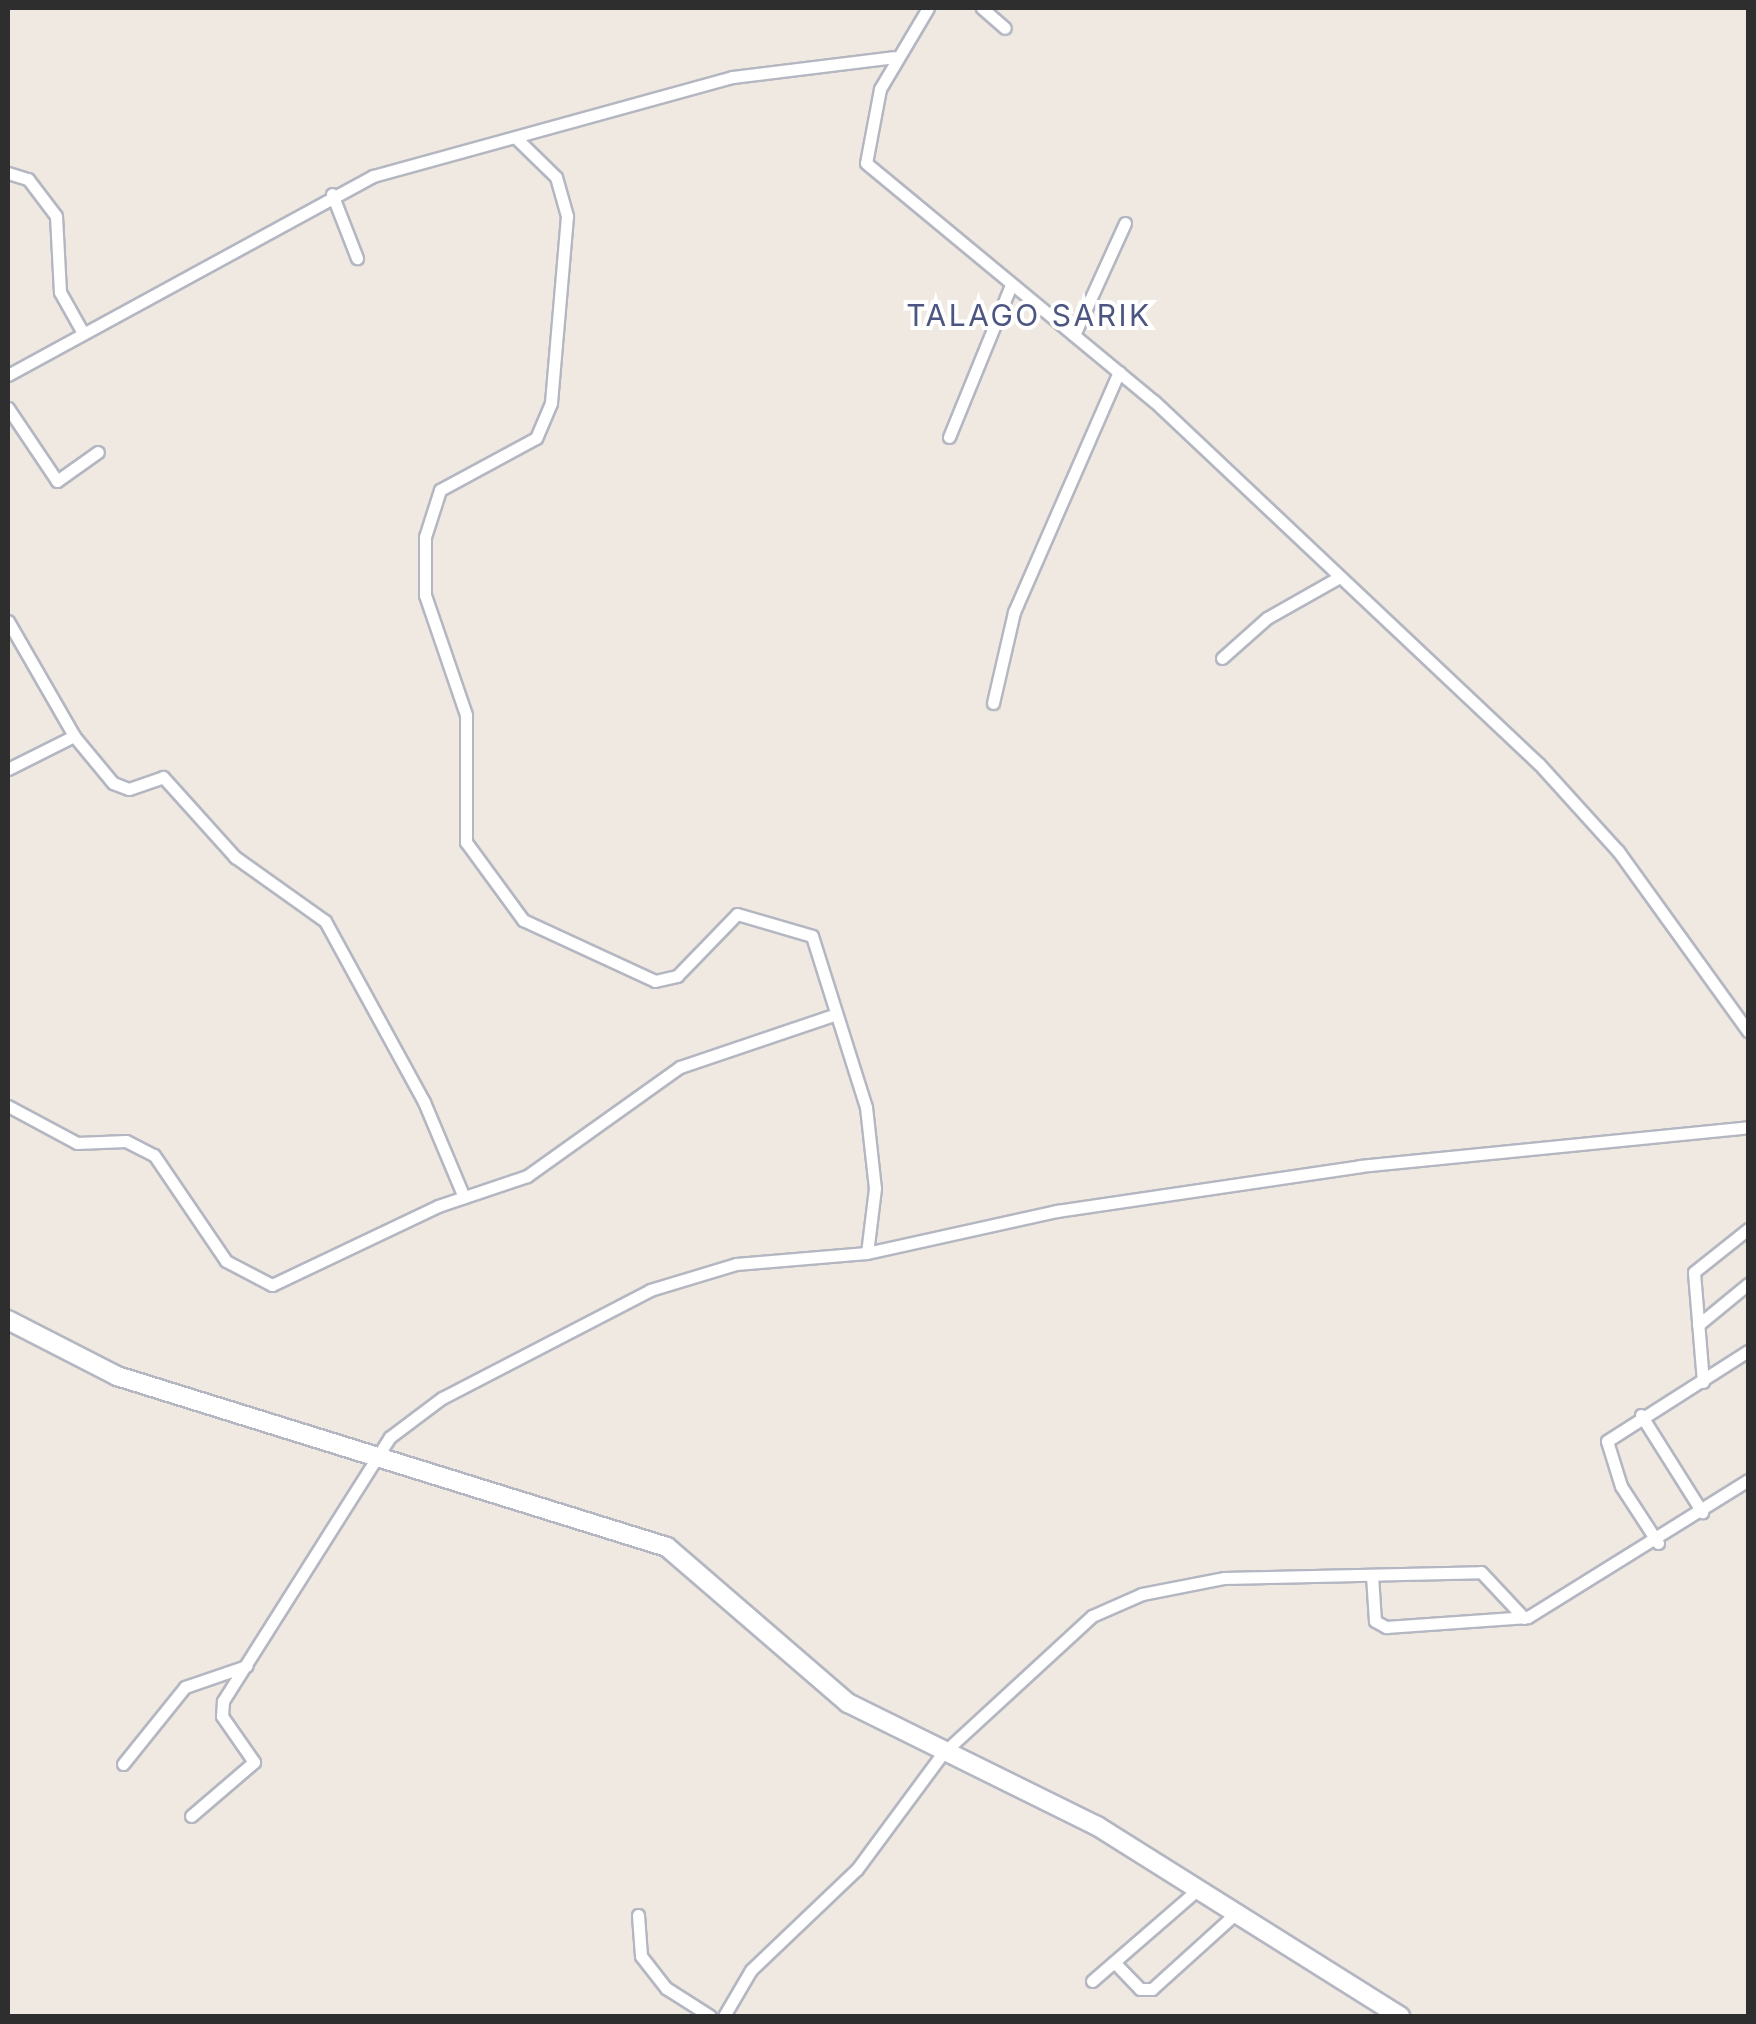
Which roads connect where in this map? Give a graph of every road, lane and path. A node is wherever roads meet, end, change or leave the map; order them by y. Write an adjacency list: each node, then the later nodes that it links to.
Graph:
1 (928, 8): 4 (street)
2 (982, 8): 3 (street)
3 (1005, 28)
4 (894, 57): 5 (street); 10 (street)
5 (516, 138): 7 (street); 24 (street)
6 (8, 173): 11 (street)
7 (332, 194): 9 (street); 11 (street)
8 (1126, 223): 12 (street)
9 (357, 258)
10 (1011, 285): 12 (street); 16 (street)
11 (83, 334): 14 (street)
12 (1074, 334): 13 (street)
13 (1119, 372): 18 (street); 21 (street)
14 (8, 376)
15 (8, 408): 17 (street)
16 (948, 437)
17 (98, 452)
18 (1336, 579): 20 (street); 25 (street)
19 (8, 621): 22 (street)
20 (1222, 658)
21 (993, 703)
22 (74, 736): 23 (street); 28 (street)
23 (8, 769)
24 (832, 1016): 28 (street); 30 (street)
25 (1748, 1031)
26 (8, 1106): 28 (street)
27 (1748, 1127): 30 (street)
28 (464, 1197)
29 (1748, 1228): 33 (street)
30 (868, 1253): 37 (street)
31 (1748, 1284): 33 (street)
32 (8, 1320): 37 (street)
33 (1698, 1324): 35 (street)
34 (1748, 1351): 35 (street)
35 (1703, 1382): 36 (street)
36 (1641, 1415): 39 (street); 40 (street)
37 (375, 1459): 43 (street); 44 (street)
38 (1748, 1480): 39 (street)
39 (1702, 1512): 40 (street)
40 (1658, 1543): 42 (street)
41 (1372, 1575): 42 (street); 42 (street); 44 (street)
42 (1524, 1618)
43 (246, 1666): 45 (street); 46 (street)
44 (942, 1754): 47 (street); 53 (street)
45 (123, 1764)
46 (191, 1816)
47 (1196, 1891): 48 (street); 50 (street)
48 (1236, 1914): 50 (street); 54 (street)
49 (638, 1915): 52 (street)
50 (1114, 1962): 51 (street)
51 (1092, 1981)
52 (710, 2016)
53 (724, 2016)
54 (1400, 2016)

